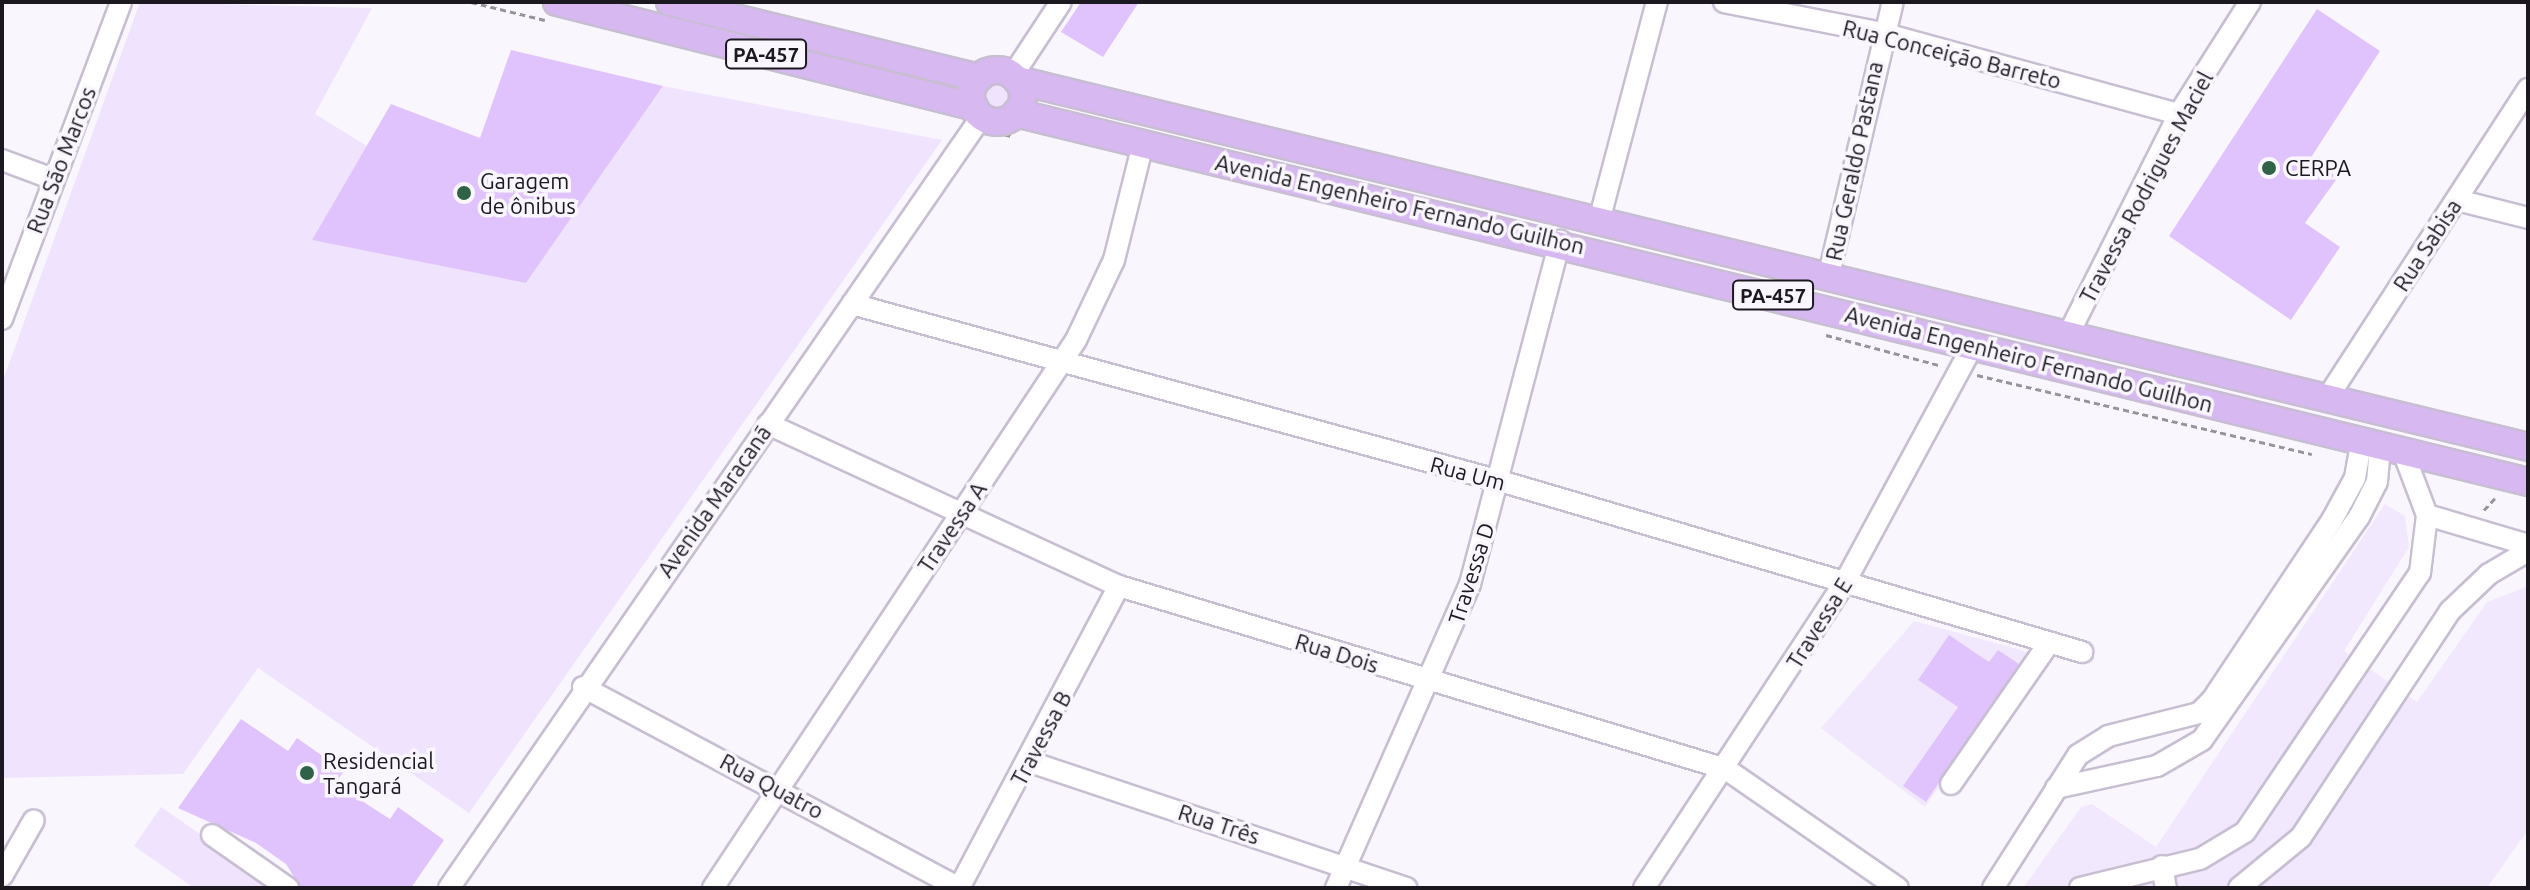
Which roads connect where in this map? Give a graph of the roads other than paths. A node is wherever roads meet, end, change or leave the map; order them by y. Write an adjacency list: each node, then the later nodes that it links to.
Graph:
1 (121, 2): 18 (street, Rua São Marcos)
2 (557, 2): 13 (main road, Avenida Engenheiro Fernando Guilhon / PA-457)
3 (670, 2): 11 (main road, Avenida Engenheiro Fernando Guilhon / PA-457)
4 (1061, 2): 10 (street)
5 (1657, 2): 21 (street)
6 (1724, 2): 9 (street, Rua Conceição Barreto)
7 (1893, 2): 9 (street, Rua Geraldo Pastana)
8 (2250, 2): 15 (street, Travessa Rodrigues Maciel)
9 (1882, 33): 15 (street, Rua Conceição Barreto); 23 (street, Rua Geraldo Pastana)
10 (1015, 77): 11 (main road, Avenida Engenheiro Fernando Guilhon / PA-457); 14 (main road); 21 (main road, Avenida Engenheiro Fernando Guilhon / PA-457)
11 (979, 78): 13 (main road)
12 (2528, 89): 19 (street, Rua Sabisa)
13 (978, 111): 14 (main road, Avenida Engenheiro Fernando Guilhon / PA-457); 24 (street, Avenida Maracanã)
14 (1016, 113): 16 (main road, Avenida Engenheiro Fernando Guilhon / PA-457)
15 (2179, 114): 26 (street, Travessa Rodrigues Maciel)
16 (1143, 144): 22 (main road, Avenida Engenheiro Fernando Guilhon / PA-457); 28 (street, Travessa A)
17 (2, 160): 18 (street)
18 (53, 179): 25 (street, Rua São Marcos)
19 (2457, 200): 20 (street); 29 (street, Rua Sabisa)
20 (2528, 218)
21 (1599, 221): 23 (main road, Avenida Engenheiro Fernando Guilhon / PA-457)
22 (1560, 241): 27 (main road, Avenida Engenheiro Fernando Guilhon / PA-457); 33 (street, Travessa D)
23 (1829, 274): 26 (main road, Avenida Engenheiro Fernando Guilhon / PA-457)
24 (852, 304): 28 (street, Rua Um); 30 (street, Avenida Maracanã)
25 (2, 319)
26 (2069, 333): 29 (main road, Avenida Engenheiro Fernando Guilhon / PA-457)
27 (1973, 345): 32 (main road, Avenida Engenheiro Fernando Guilhon / PA-457); 39 (street, Travessa E)
28 (1060, 365): 33 (street, Rua Um); 36 (street, Travessa A)
29 (2326, 400): 31 (main road, Avenida Engenheiro Fernando Guilhon / PA-457)
30 (768, 424): 36 (street, Rua Dois); 44 (street, Avenida Maracanã)
31 (2528, 447)
32 (2382, 448): 34 (main road, Avenida Engenheiro Fernando Guilhon / PA-457); 35 (street); 45 (street); 46 (street)
33 (1500, 481): 39 (street, Rua Um); 43 (street, Travessa D)
34 (2528, 482)
35 (2427, 515): 37 (street); 55 (street)
36 (958, 517): 40 (street, Rua Dois); 50 (street, Travessa A)
37 (2528, 545)
38 (2528, 551): 68 (street)
39 (1845, 582): 41 (street, Rua Um); 48 (street, Travessa E)
40 (1119, 586): 43 (street, Rua Dois); 47 (street, Travessa B)
41 (2049, 643): 42 (street, Rua Um); 49 (street)
42 (2082, 652)
43 (1432, 682): 48 (street, Rua Dois); 54 (street, Travessa D)
44 (583, 687): 50 (street, Rua Quatro); 58 (street, Avenida Maracanã)
45 (2199, 713): 46 (street); 51 (street)
46 (2209, 732): 51 (street)
47 (1030, 762): 54 (street, Rua Três); 60 (street, Travessa B)
48 (1726, 769): 63 (street, Travessa E); 64 (street, Rua Dois)
49 (1951, 784)
50 (779, 788): 59 (street, Travessa A); 60 (street, Rua Quatro)
51 (2056, 788): 65 (street)
52 (34, 820): 56 (street)
53 (212, 835): 57 (street)
54 (1348, 865): 61 (street, Travessa D); 62 (street, Rua Três)
55 (2162, 866): 66 (street); 67 (street)
56 (2, 876)
57 (288, 888)
58 (449, 888)
59 (713, 888)
60 (959, 888)
61 (1336, 888)
62 (1407, 888)
63 (1644, 888)
64 (1898, 888)
65 (1993, 888)
66 (2080, 888)
67 (2166, 888)
68 (2239, 888)

